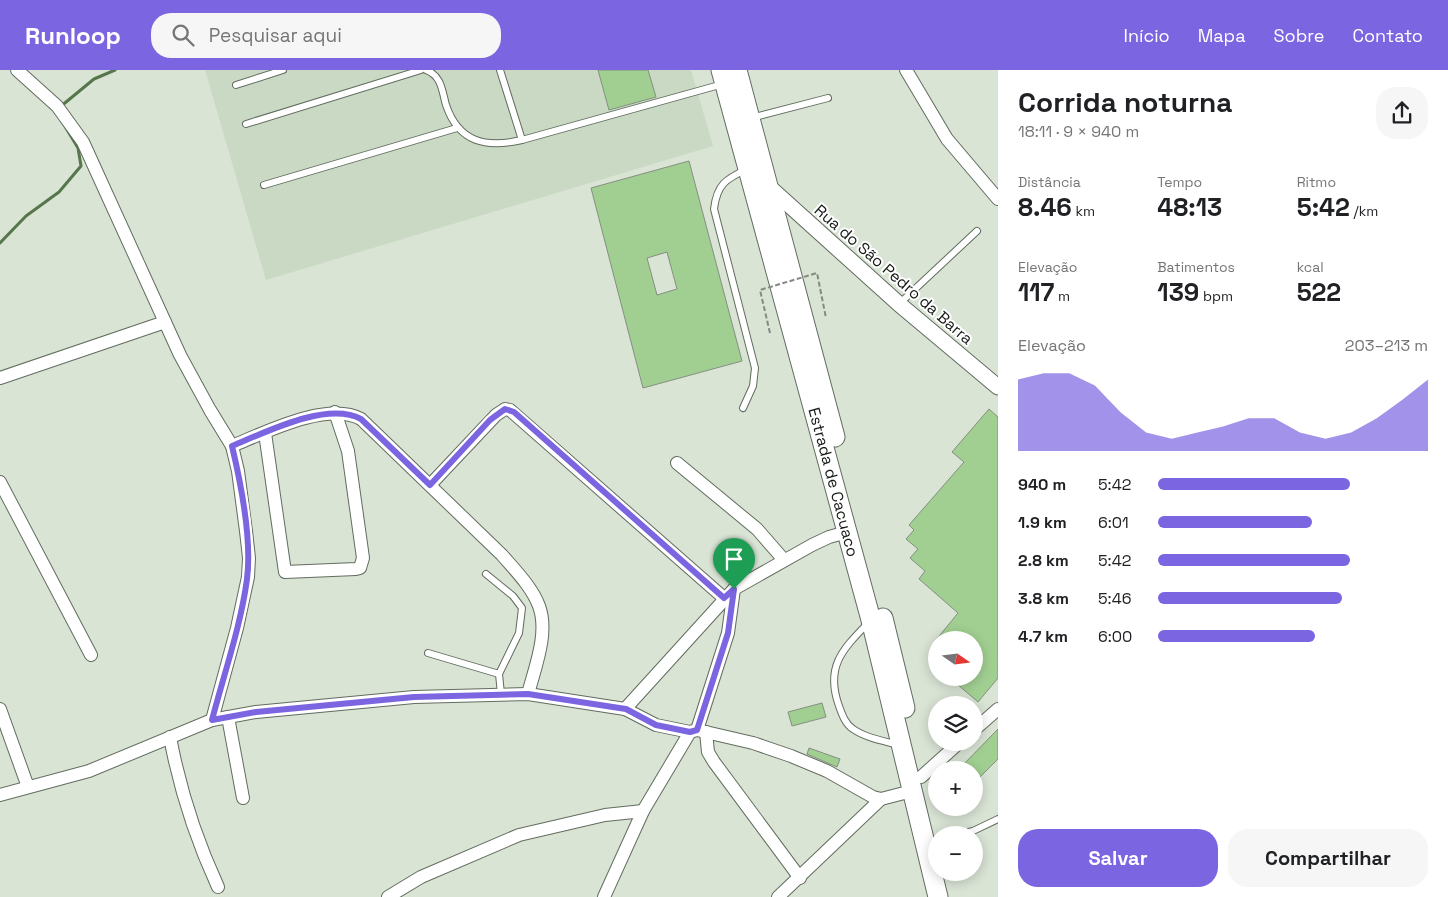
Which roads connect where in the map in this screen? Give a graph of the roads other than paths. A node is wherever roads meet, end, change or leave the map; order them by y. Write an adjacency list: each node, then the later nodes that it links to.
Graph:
1 (16, 70): 20 (street)
2 (283, 70): 8 (lane)
3 (421, 70): 11 (lane)
4 (426, 70): 12 (lane)
5 (500, 70): 13 (lane)
6 (906, 70): 17 (street)
7 (728, 75): 10 (main road, Estrada de Cacuaco); 13 (lane); 14 (main road, Estrada de Cacuaco)
8 (236, 85)
9 (828, 98): 10 (lane)
10 (750, 118): 16 (main road, Estrada de Cacuaco)
11 (246, 124)
12 (457, 128): 13 (lane); 15 (lane)
13 (522, 140)
14 (748, 168): 23 (lane); 30 (main road, Estrada de Cacuaco)
15 (264, 184)
16 (767, 185): 19 (street, Rua do São Pedro da Barra); 51 (main road, Estrada de Cacuaco)
17 (998, 199)
18 (976, 231): 19 (lane)
19 (899, 304): 22 (street, Rua do São Pedro da Barra)
20 (165, 322): 21 (street); 26 (street)
21 (0, 378)
22 (998, 387)
23 (743, 408)
24 (335, 412): 25 (street); 25 (street); 29 (street)
25 (265, 433): 26 (street)
26 (232, 446): 45 (street)
27 (677, 464): 31 (street)
28 (0, 482): 37 (street)
29 (430, 485): 34 (street); 40 (street)
30 (847, 532): 31 (street); 35 (main road, Estrada de Cacuaco)
31 (784, 560): 33 (street)
32 (486, 574): 38 (lane)
33 (734, 589): 34 (street); 47 (street)
34 (724, 598): 42 (street)
35 (871, 620): 49 (main road, Estrada de Cacuaco); 49 (lane)
36 (428, 653): 38 (lane)
37 (91, 655)
38 (498, 674): 39 (lane)
39 (501, 694): 40 (street); 44 (street)
40 (528, 694): 42 (street)
41 (0, 709): 52 (street)
42 (626, 709): 47 (street)
43 (998, 709): 46 (street)
44 (228, 717): 45 (street); 54 (street)
45 (212, 720): 48 (street)
46 (983, 722)
47 (698, 731): 55 (street); 56 (street); 60 (street)
48 (170, 736): 52 (street); 62 (street)
49 (901, 746): 51 (main road, Estrada de Cacuaco)
50 (951, 751): 51 (street)
51 (916, 784): 55 (street); 59 (main road, Estrada de Cacuaco); 66 (main road, Estrada de Cacuaco)
52 (28, 787): 53 (street)
53 (0, 795)
54 (243, 798)
55 (881, 799): 60 (street)
56 (643, 811): 63 (street); 64 (street)
57 (998, 819): 58 (lane)
58 (983, 826)
59 (928, 827)
60 (800, 878): 65 (street)
61 (944, 881): 67 (main road)
62 (218, 888)
63 (388, 897)
64 (604, 897)
65 (778, 897)
66 (938, 897)
67 (948, 897)

